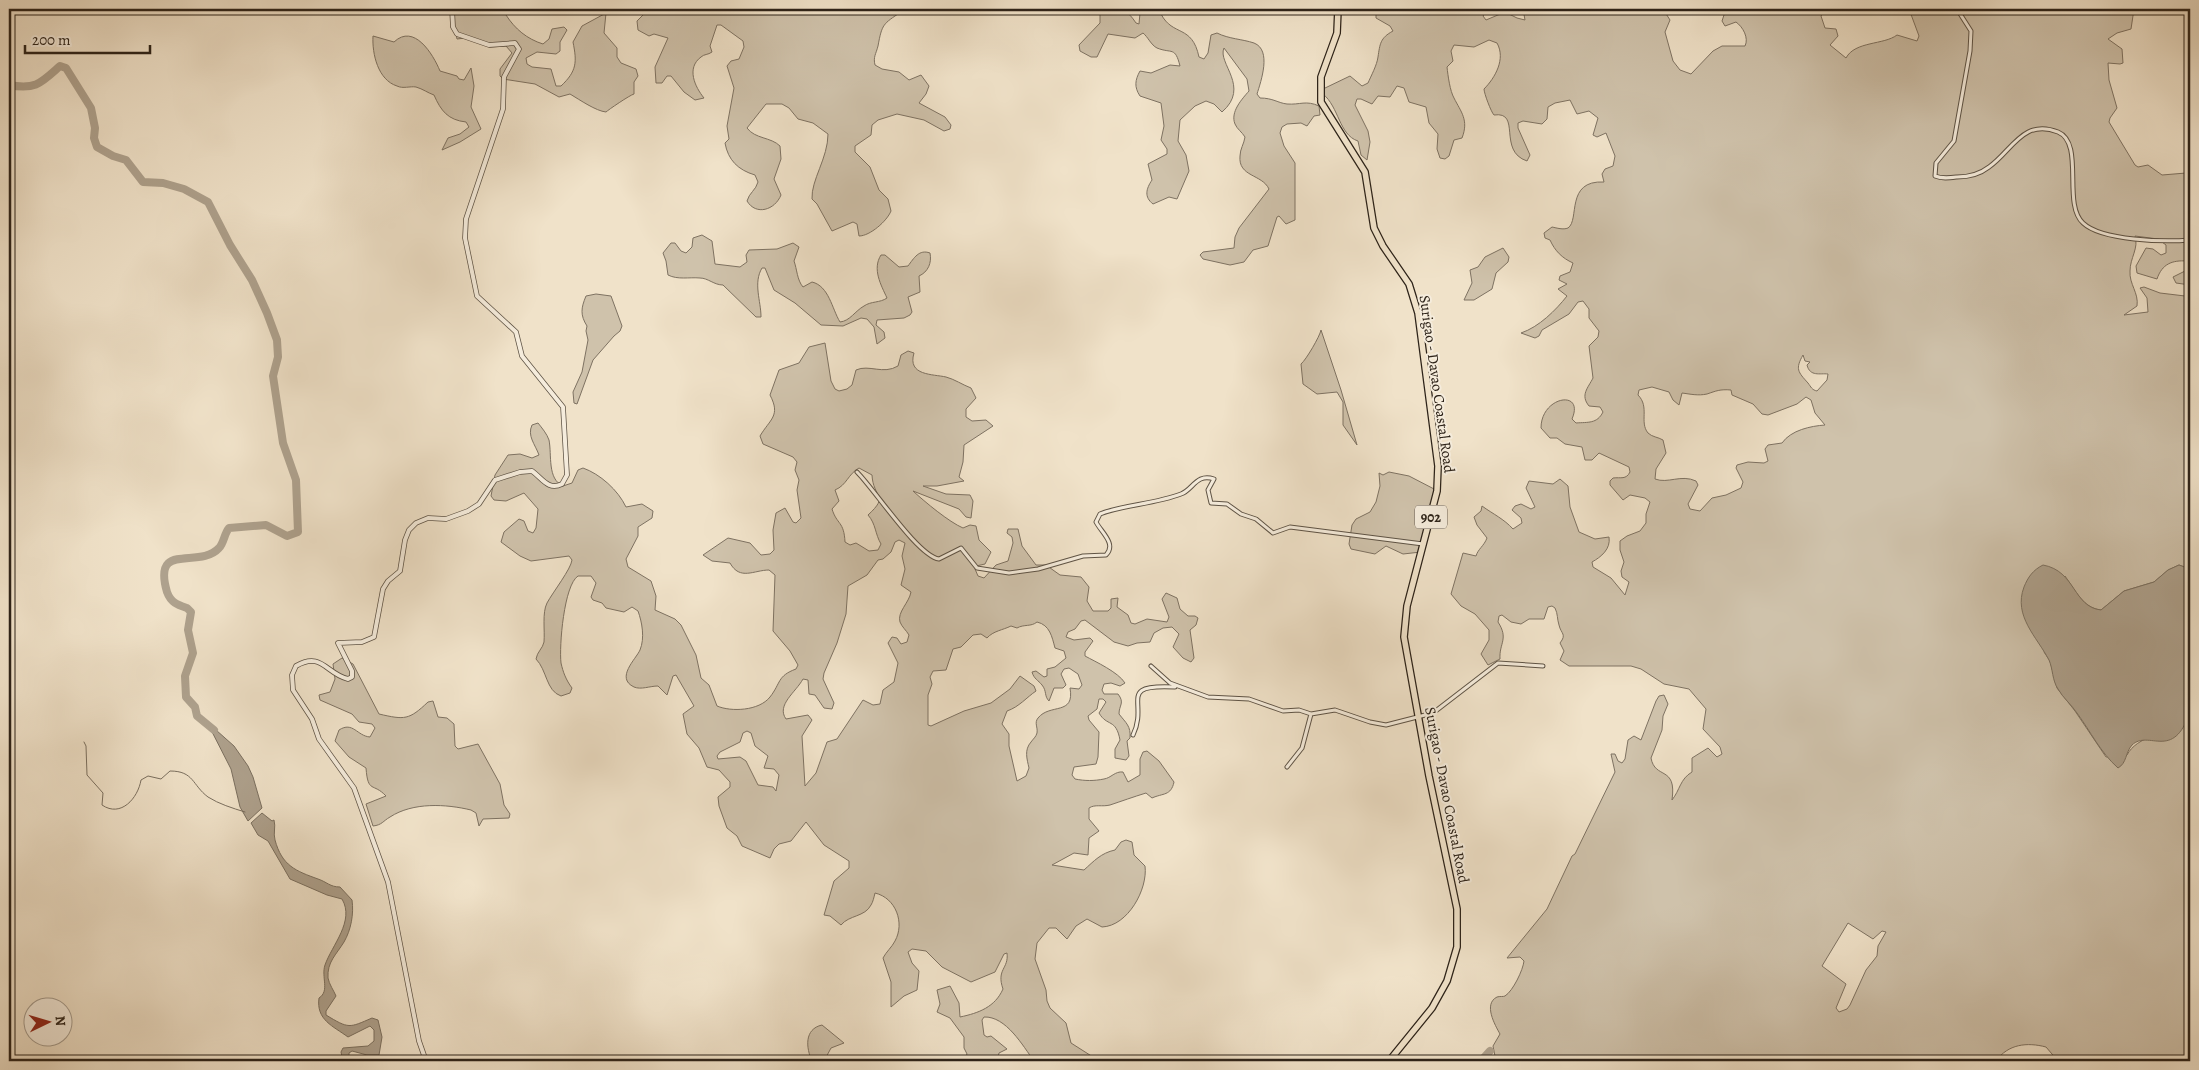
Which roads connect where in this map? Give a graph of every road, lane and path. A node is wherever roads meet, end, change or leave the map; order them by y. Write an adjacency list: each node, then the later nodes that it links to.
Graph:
1 (452, 9): 14 (street)
2 (1338, 9): 6 (highway, Surigao - Davao Coastal Road / 902)
3 (1957, 9): 4 (street)
4 (2190, 240)
5 (857, 472): 6 (street)
6 (1423, 544): 11 (highway, Surigao - Davao Coastal Road / 902)
7 (1151, 666): 9 (street)
8 (1542, 666): 11 (street)
9 (1178, 687): 10 (street); 12 (street)
10 (1311, 714): 11 (street); 13 (street)
11 (1419, 717): 15 (highway, Surigao - Davao Coastal Road / 902)
12 (1133, 736)
13 (1288, 768)
14 (426, 1061)
15 (1389, 1061)

